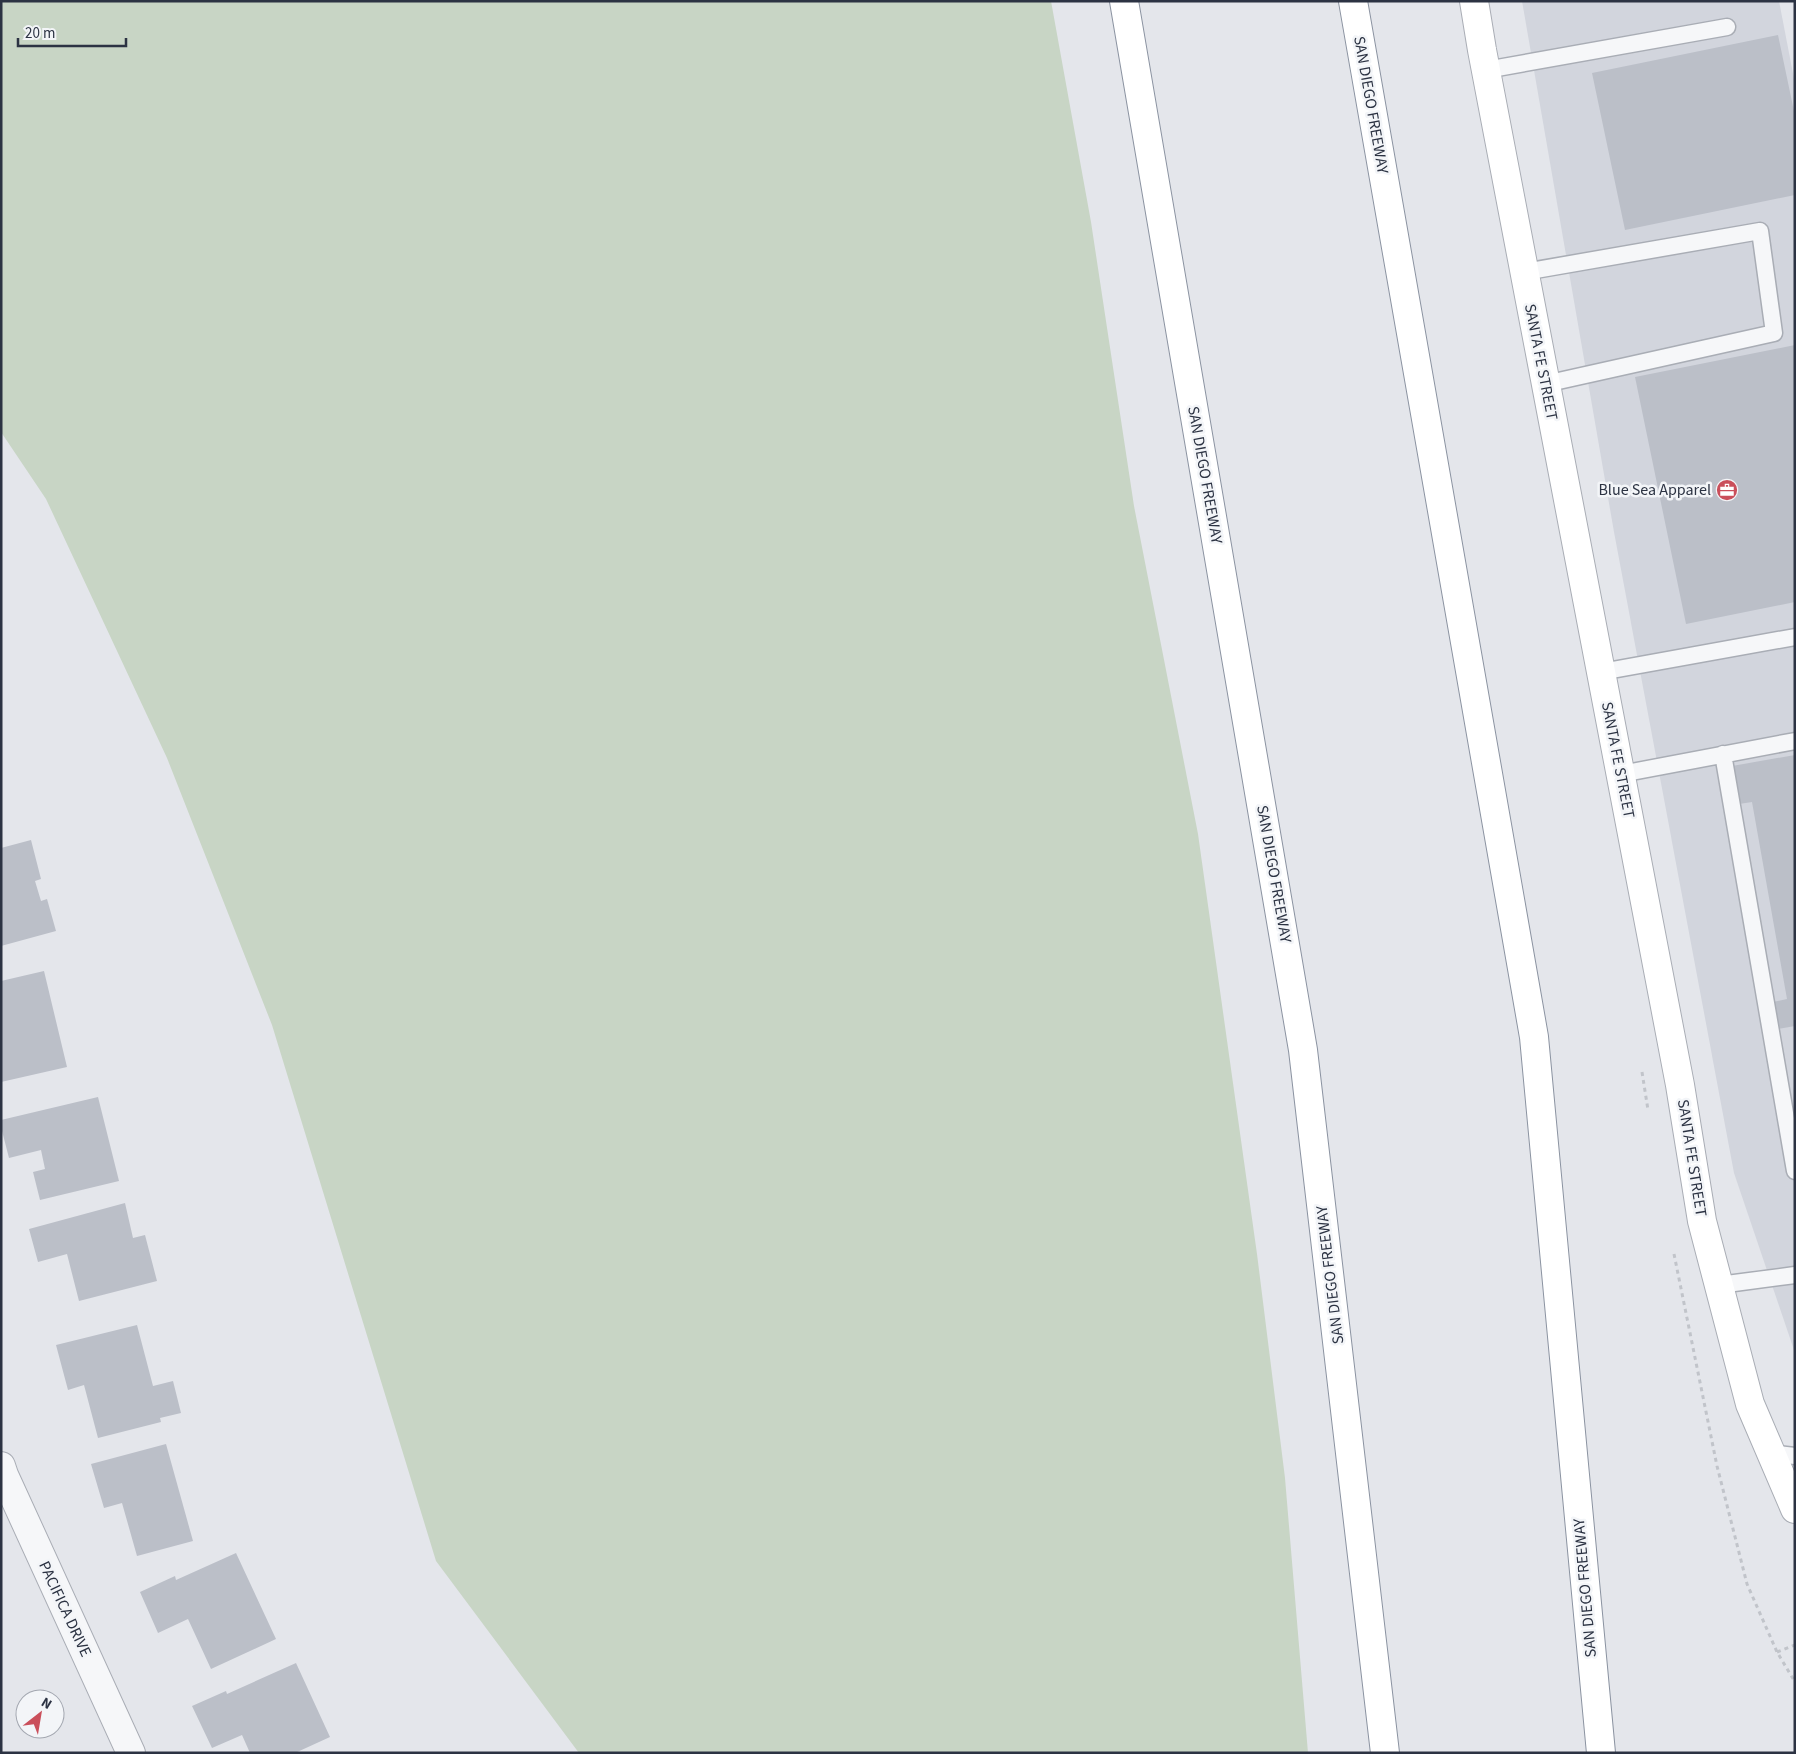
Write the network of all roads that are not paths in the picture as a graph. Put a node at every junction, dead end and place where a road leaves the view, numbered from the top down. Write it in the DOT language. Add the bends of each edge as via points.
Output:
graph roads {
  1 [pos="1124,1"];
  2 [pos="1352,1"];
  3 [pos="1474,1"];
  4 [pos="1727,27"];
  5 [pos="1486,70"];
  6 [pos="1524,272"];
  7 [pos="1545,384"];
  8 [pos="1795,637"];
  9 [pos="1601,672"];
  10 [pos="1795,741"];
  11 [pos="1723,754"];
  12 [pos="1620,774"];
  13 [pos="1795,1171"];
  14 [pos="1795,1274"];
  15 [pos="1719,1285"];
  16 [pos="1783,1454"];
  17 [pos="1,1466"];
  18 [pos="1795,1509"];
  19 [pos="131,1753"];
  20 [pos="1385,1753"];
  21 [pos="1601,1753"];
  1 -- 20 [label="main road, SAN DIEGO FREEWAY" via="1304,1050"];
  2 -- 21 [label="main road, SAN DIEGO FREEWAY" via="1534,1037"];
  3 -- 5 [label="main road, SANTA FE STREET"];
  4 -- 5 [label="lane"];
  5 -- 6 [label="main road, SANTA FE STREET"];
  6 -- 7 [label="main road, SANTA FE STREET"];
  6 -- 7 [label="lane" via="1760,232 1774,333"];
  7 -- 9 [label="main road, SANTA FE STREET"];
  8 -- 9 [label="lane"];
  9 -- 12 [label="main road, SANTA FE STREET"];
  10 -- 11 [label="lane"];
  11 -- 12 [label="lane"];
  11 -- 13 [label="lane"];
  12 -- 15 [label="main road, SANTA FE STREET" via="1680,1085 1702,1220"];
  14 -- 15 [label="lane"];
  15 -- 16 [label="main road, SANTA FE STREET" via="1750,1404"];
  16 -- 18 [label="main road, SANTA FE STREET"];
  17 -- 19 [label="street, PACIFICA DRIVE"];
}
